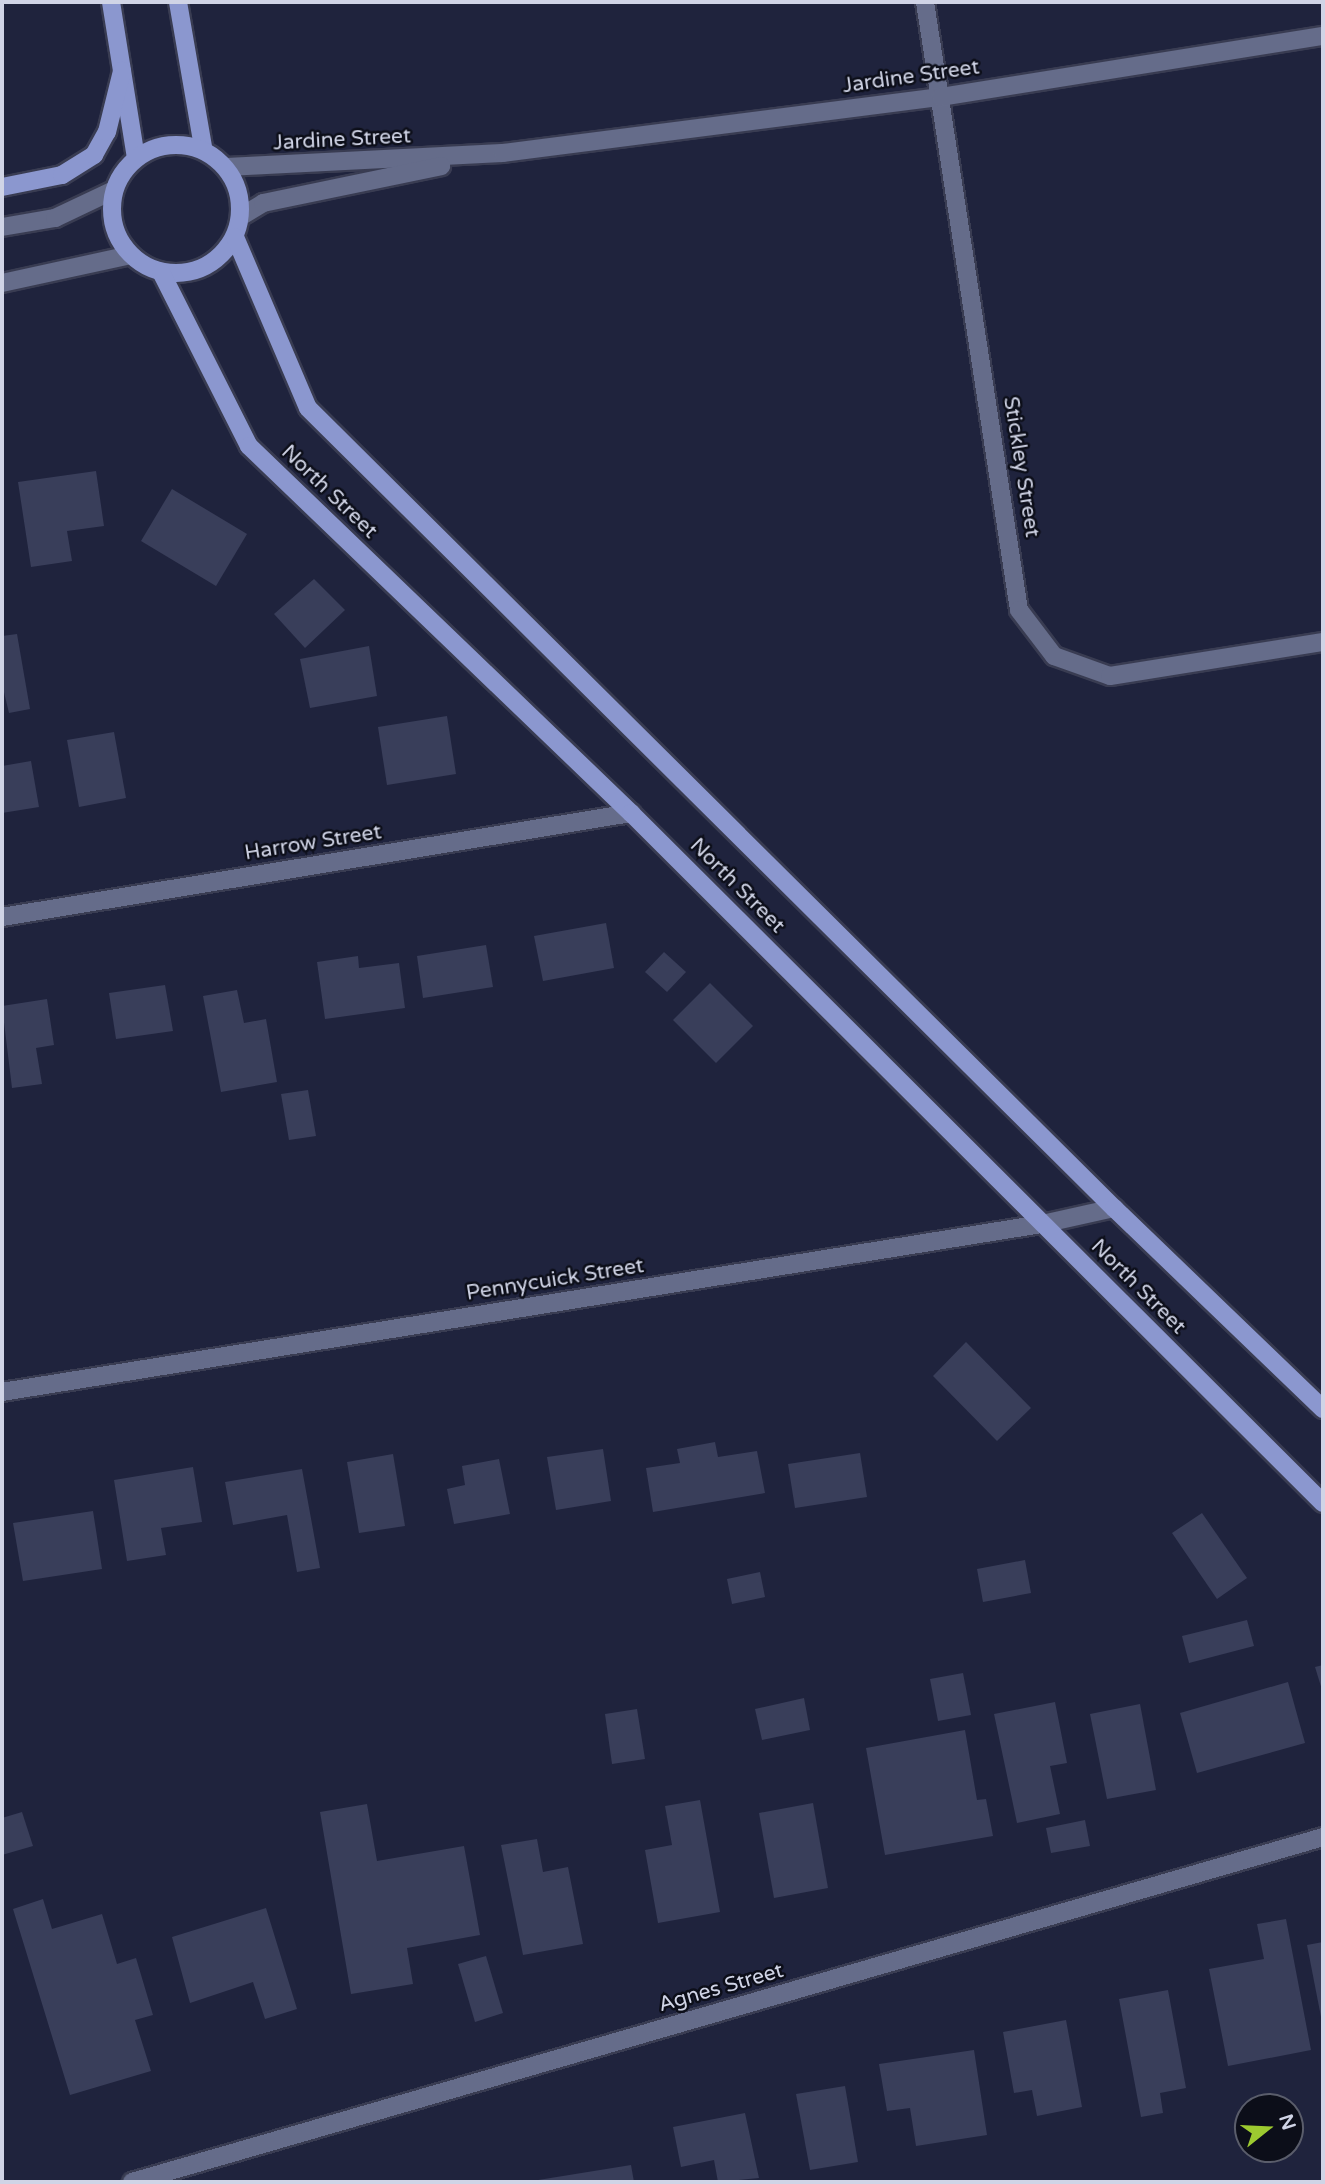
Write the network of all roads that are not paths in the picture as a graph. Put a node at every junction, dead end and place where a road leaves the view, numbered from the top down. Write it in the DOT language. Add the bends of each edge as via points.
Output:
graph roads {
  1 [pos="111,2"];
  2 [pos="178,2"];
  3 [pos="925,2"];
  4 [pos="1323,36"];
  5 [pos="122,71"];
  6 [pos="941,97"];
  7 [pos="203,147"];
  8 [pos="503,153"];
  9 [pos="136,158"];
  10 [pos="226,167"];
  11 [pos="2,187"];
  12 [pos="114,190"];
  13 [pos="240,217"];
  14 [pos="2,227"];
  15 [pos="234,237"];
  16 [pos="130,255"];
  17 [pos="161,272"];
  18 [pos="2,283"];
  19 [pos="1323,642"];
  20 [pos="631,813"];
  21 [pos="2,917"];
  22 [pos="1114,1208"];
  23 [pos="1042,1224"];
  24 [pos="2,1392"];
  25 [pos="1323,1409"];
  26 [pos="1323,1503"];
  27 [pos="1323,1837"];
  28 [pos="132,2182"];
  1 -- 5 [label="main road"];
  2 -- 7 [label="main road"];
  3 -- 6 [label="street, Stickley Street"];
  4 -- 6 [label="street, Jardine Street"];
  5 -- 9 [label="main road"];
  5 -- 11 [label="main road" via="107,132 94,155 62,175"];
  6 -- 8 [label="street, Jardine Street"];
  6 -- 19 [label="street, Stickley Street" via="1019,610 1054,656 1110,676"];
  7 -- 9 [label="main road" via="171,144"];
  7 -- 10 [label="main road"];
  8 -- 10 [label="street, Jardine Street"];
  8 -- 13 [label="street, Jardine Street" via="263,203"];
  9 -- 12 [label="main road"];
  10 -- 13 [label="main road" via="235,183"];
  12 -- 14 [label="street" via="55,218"];
  12 -- 16 [label="main road" via="113,225"];
  13 -- 15 [label="main road"];
  15 -- 17 [label="main road" via="204,268 182,274"];
  15 -- 22 [label="main road, North Street" via="308,408"];
  16 -- 17 [label="main road"];
  16 -- 18 [label="street"];
  17 -- 20 [label="main road, North Street" via="248,446"];
  20 -- 21 [label="street, Harrow Street"];
  20 -- 23 [label="main road, North Street"];
  22 -- 23 [label="street, Pennycuick Street"];
  22 -- 25 [label="main road, North Street"];
  23 -- 24 [label="street, Pennycuick Street"];
  23 -- 26 [label="main road, North Street"];
  27 -- 28 [label="street, Agnes Street"];
}
